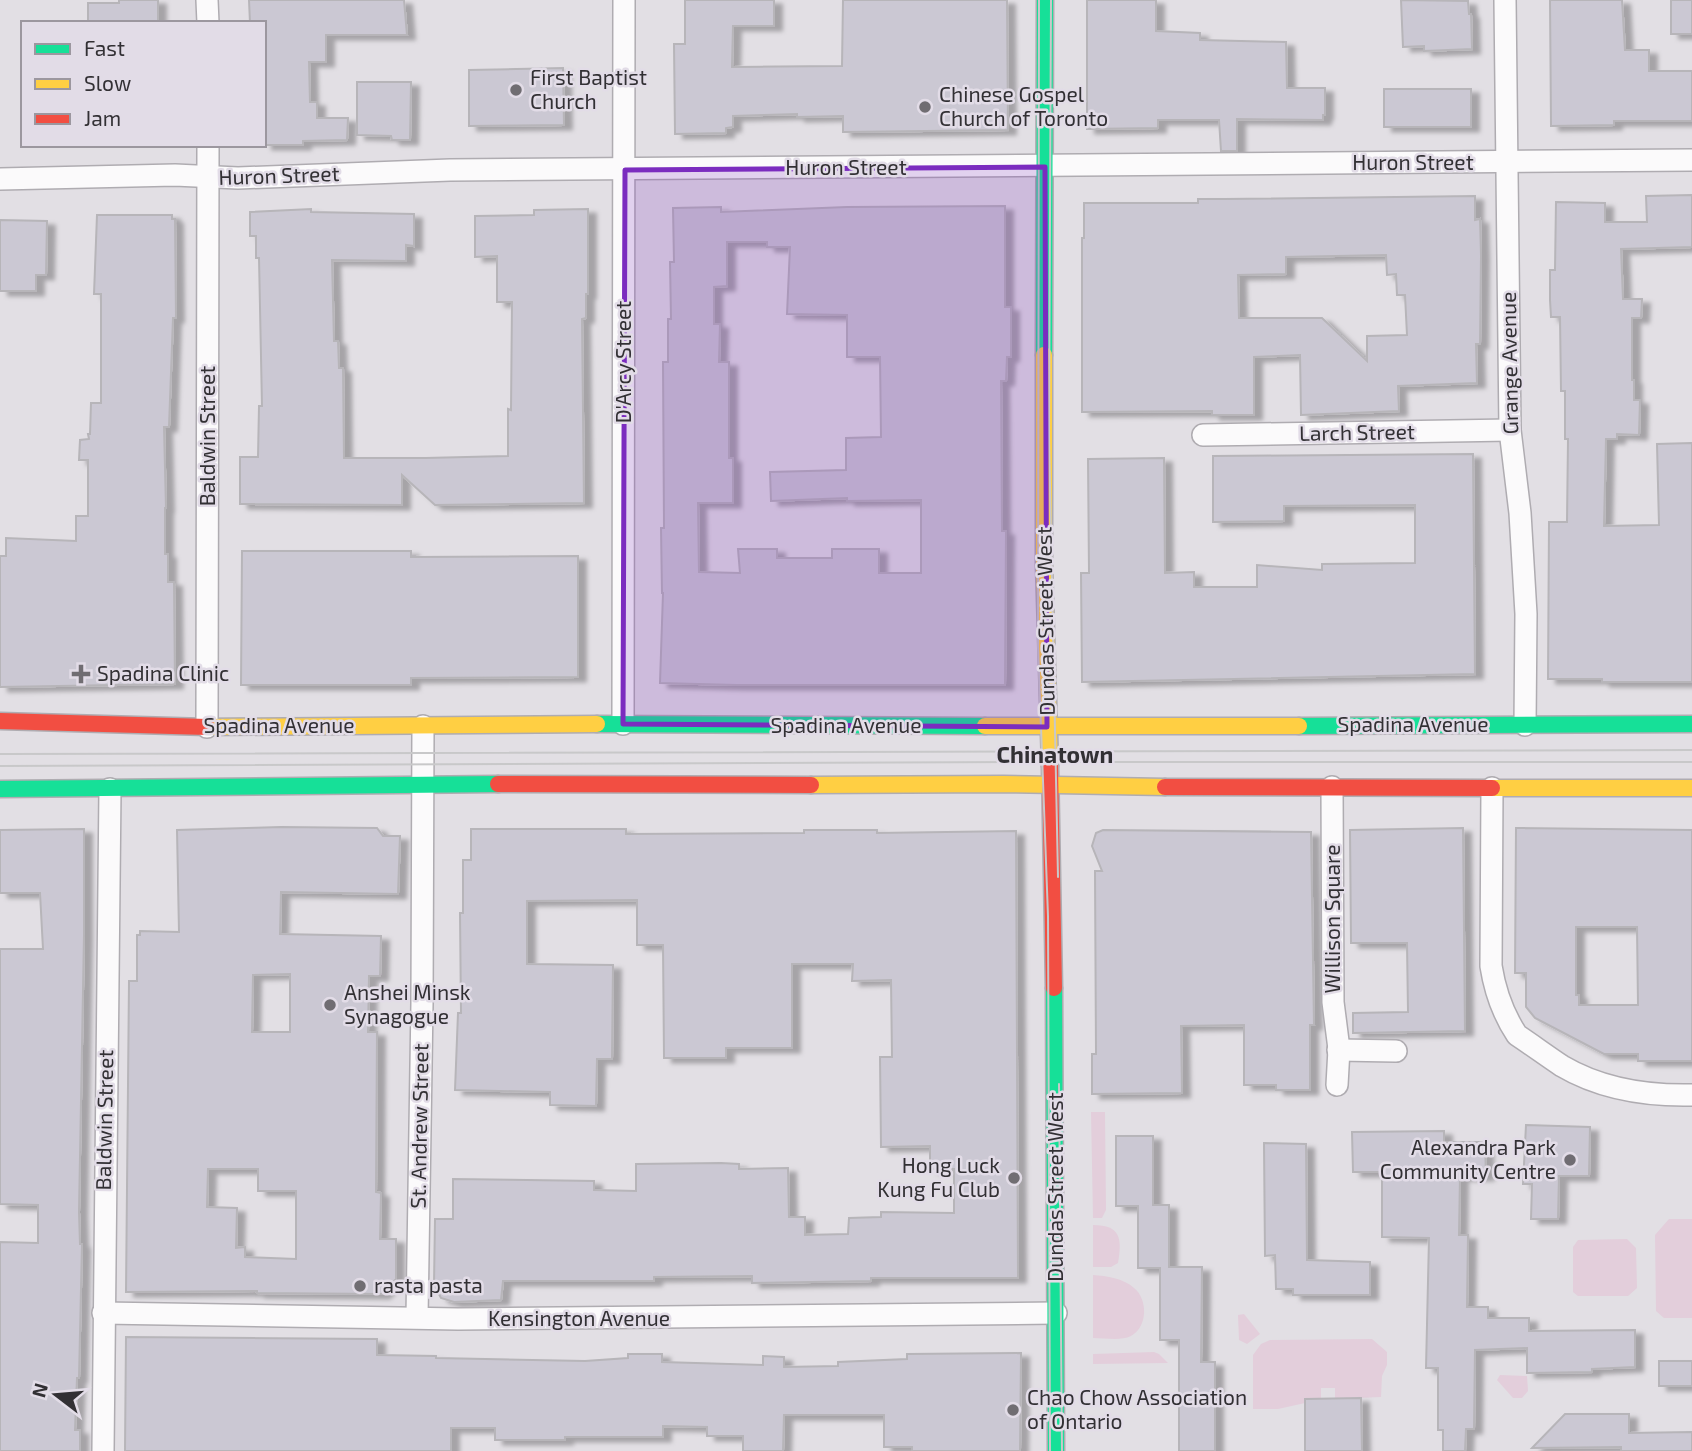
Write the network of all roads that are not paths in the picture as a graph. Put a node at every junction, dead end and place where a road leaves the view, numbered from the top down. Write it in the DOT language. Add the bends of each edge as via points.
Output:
graph roads {
  1 [pos="208,0"];
  2 [pos="624,0"];
  3 [pos="1045,0"];
  4 [pos="1505,0"];
  5 [pos="208,21"];
  6 [pos="208,147"];
  7 [pos="1692,160"];
  8 [pos="1507,163"];
  9 [pos="1045,167"];
  10 [pos="625,170"];
  11 [pos="208,177"];
  12 [pos="0,179"];
  13 [pos="1510,430"];
  14 [pos="1203,435"];
  15 [pos="0,721"];
  16 [pos="623,724"];
  17 [pos="1692,724"];
  18 [pos="1525,725"];
  19 [pos="423,726"];
  20 [pos="207,727"];
  21 [pos="1048,727"];
  22 [pos="423,786"];
  23 [pos="1051,786"];
  24 [pos="1332,788"];
  25 [pos="1492,788"];
  26 [pos="1692,788"];
  27 [pos="0,789"];
  28 [pos="110,789"];
  29 [pos="1339,1050"];
  30 [pos="1396,1051"];
  31 [pos="1336,1086"];
  32 [pos="1692,1095"];
  33 [pos="103,1313"];
  34 [pos="1056,1313"];
  35 [pos="416,1317"];
  36 [pos="103,1451"];
  37 [pos="1056,1451"];
  1 -- 5 [label="street"];
  2 -- 10 [label="street, D'Arcy Street"];
  3 -- 9 [label="main road, Dundas Street West"];
  4 -- 8 [label="street, Grange Avenue"];
  6 -- 11 [label="street, Baldwin Street"];
  7 -- 8 [label="street, Huron Street"];
  8 -- 9 [label="street, Huron Street"];
  8 -- 13 [label="street, Grange Avenue"];
  9 -- 10 [label="street, Huron Street"];
  9 -- 21 [label="main road, Dundas Street West"];
  10 -- 11 [label="street, Huron Street"];
  10 -- 16 [label="street, D'Arcy Street"];
  11 -- 12 [label="street, Huron Street"];
  11 -- 20 [label="street, Baldwin Street"];
  13 -- 14 [label="street, Larch Street"];
  13 -- 18 [label="street, Grange Avenue" via="1526,614"];
  15 -- 20 [label="main road, Spadina Avenue"];
  16 -- 19 [label="main road, Spadina Avenue"];
  16 -- 21 [label="main road, Spadina Avenue"];
  17 -- 18 [label="main road, Spadina Avenue"];
  18 -- 21 [label="main road, Spadina Avenue"];
  19 -- 20 [label="main road, Spadina Avenue"];
  19 -- 22 [label="street, St. Andrew Street"];
  21 -- 23 [label="main road, Dundas Street West"];
  22 -- 23 [label="main road"];
  22 -- 28 [label="main road"];
  22 -- 35 [label="street, St. Andrew Street"];
  23 -- 24 [label="main road"];
  23 -- 34 [label="main road, Dundas Street West"];
  24 -- 25 [label="main road"];
  24 -- 29 [label="street, Willison Square" via="1333,1002"];
  25 -- 26 [label="main road"];
  25 -- 32 [label="street" via="1491,966 1505,1015 1517,1035 1589,1079 1619,1089"];
  27 -- 28 [label="main road"];
  28 -- 33 [label="street, Baldwin Street"];
  29 -- 30 [label="street"];
  29 -- 31 [label="street, Willison Square"];
  33 -- 35 [label="street, Kensington Avenue"];
  33 -- 36 [label="street, Baldwin Street"];
  34 -- 35 [label="street, Kensington Avenue"];
  34 -- 37 [label="main road, Dundas Street West"];
}
